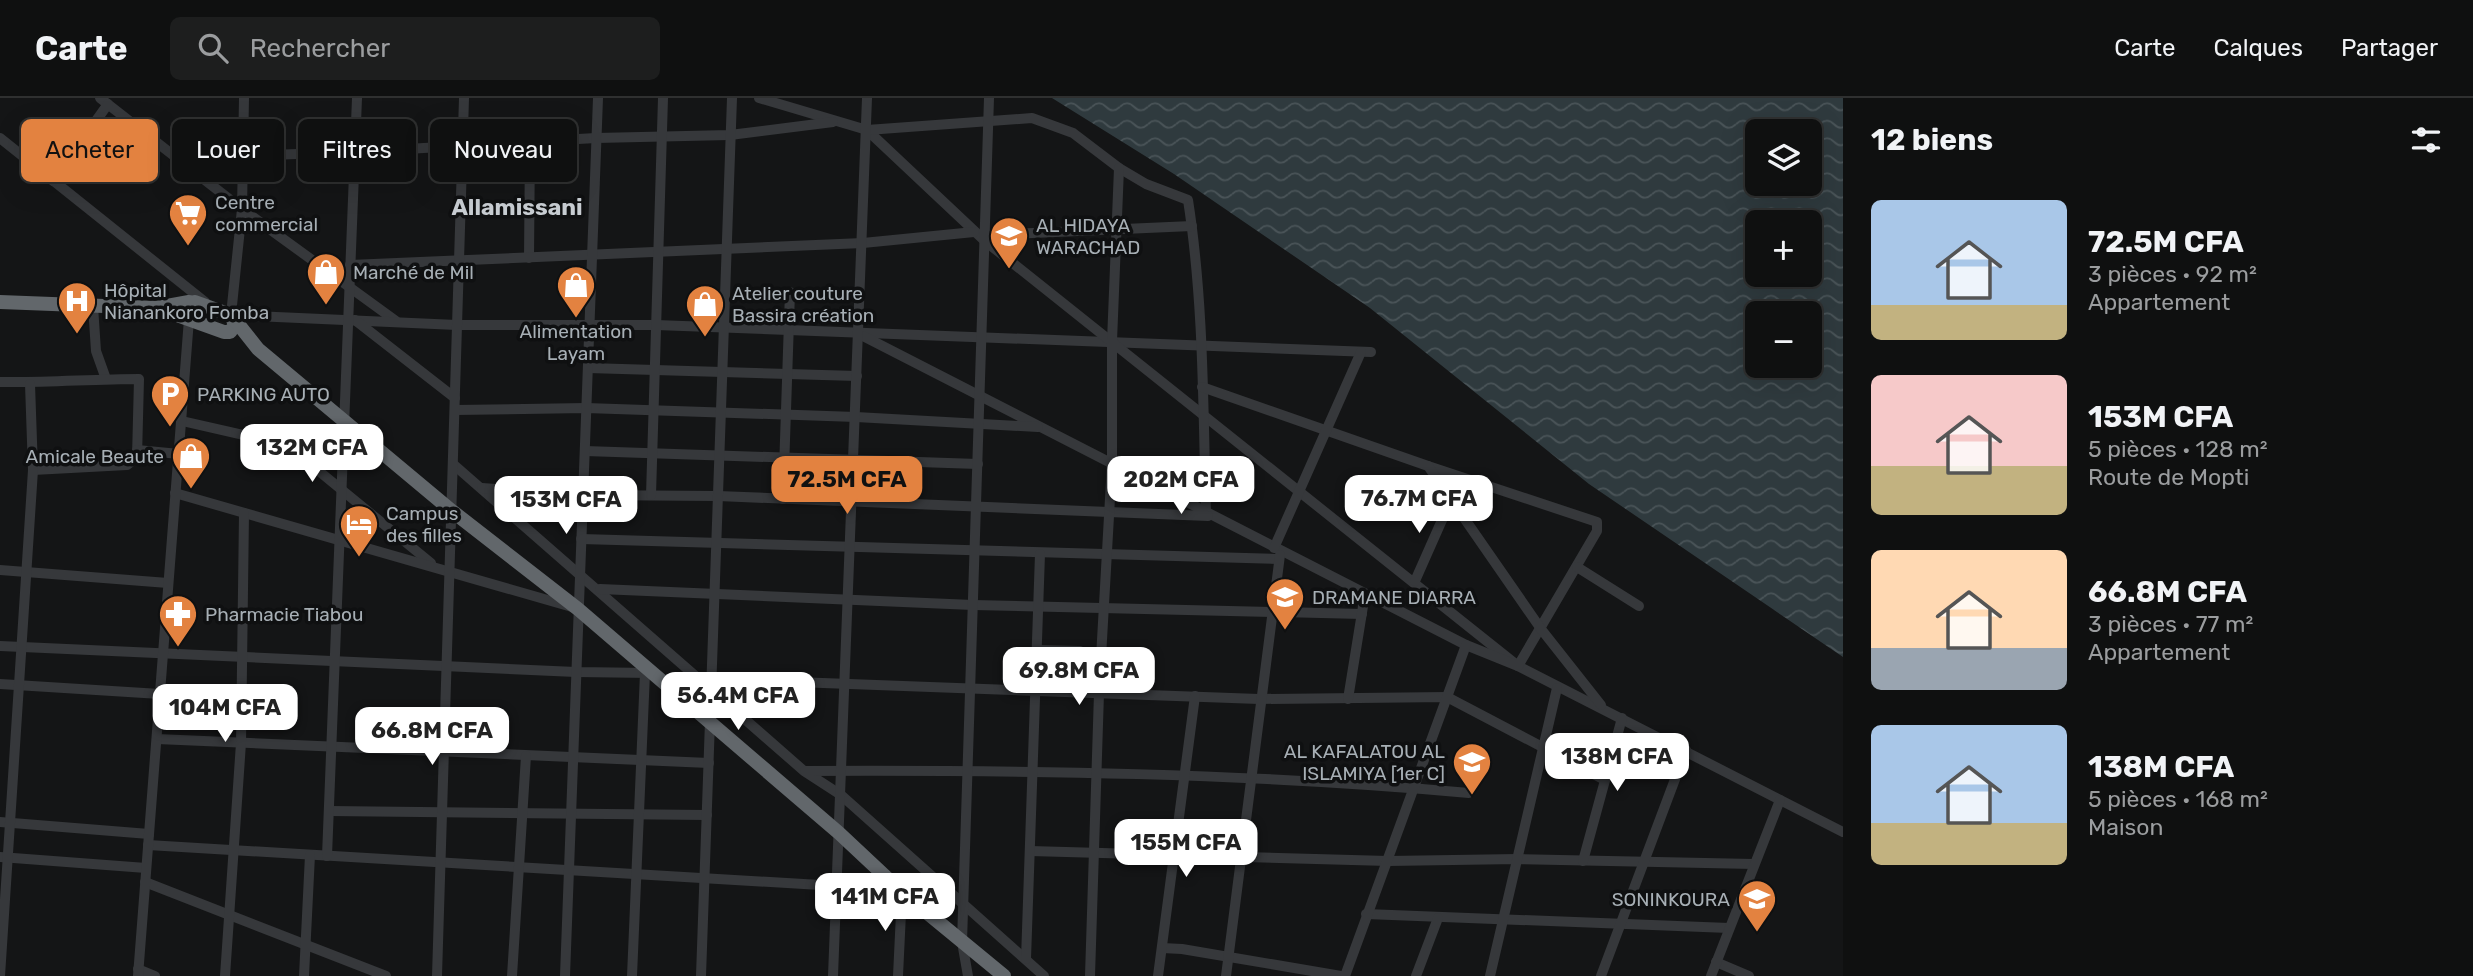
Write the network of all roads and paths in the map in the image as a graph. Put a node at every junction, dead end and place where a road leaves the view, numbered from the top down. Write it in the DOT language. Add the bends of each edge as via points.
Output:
graph roads {
  1 [pos="119,98"];
  2 [pos="244,98"];
  3 [pos="357,98"];
  4 [pos="464,98"];
  5 [pos="598,98"];
  6 [pos="663,98"];
  7 [pos="732,98"];
  8 [pos="759,98"];
  9 [pos="867,98"];
  10 [pos="989,98"];
  11 [pos="104,101"];
  12 [pos="120,113"];
  13 [pos="93,119"];
  14 [pos="244,119"];
  15 [pos="356,119"];
  16 [pos="464,119"];
  17 [pos="836,122"];
  18 [pos="988,123"];
  19 [pos="867,130"];
  20 [pos="730,135"];
  21 [pos="662,136"];
  22 [pos="0,138"];
  23 [pos="596,138"];
  24 [pos="577,139"];
  25 [pos="172,154"];
  26 [pos="21,155"];
  27 [pos="1119,168"];
  28 [pos="54,182"];
  29 [pos="208,182"];
  30 [pos="243,182"];
  31 [pos="354,182"];
  32 [pos="462,182"];
  33 [pos="529,182"];
  34 [pos="242,209"];
  35 [pos="1192,226"];
  36 [pos="1116,230"];
  37 [pos="974,232"];
  38 [pos="985,238"];
  39 [pos="863,243"];
  40 [pos="726,250"];
  41 [pos="658,252"];
  42 [pos="592,255"];
  43 [pos="528,258"];
  44 [pos="459,261"];
  45 [pos="350,265"];
  46 [pos="349,286"];
  47 [pos="789,292"];
  48 [pos="0,302"];
  49 [pos="189,302"];
  50 [pos="93,306"];
  51 [pos="156,308"];
  52 [pos="212,308"];
  53 [pos="187,318"];
  54 [pos="233,318"];
  55 [pos="352,320"];
  56 [pos="397,322"];
  57 [pos="589,324"];
  58 [pos="457,325"];
  59 [pos="656,325"];
  60 [pos="206,326"];
  61 [pos="724,328"];
  62 [pos="788,331"];
  63 [pos="224,332"];
  64 [pos="859,334"];
  65 [pos="982,339"];
  66 [pos="188,340"];
  67 [pos="1112,341"];
  68 [pos="1201,347"];
  69 [pos="258,349"];
  70 [pos="587,368"];
  71 [pos="655,369"];
  72 [pos="722,372"];
  73 [pos="787,374"];
  74 [pos="857,376"];
  75 [pos="106,379"];
  76 [pos="0,382"];
  77 [pos="30,384"];
  78 [pos="1202,387"];
  79 [pos="980,394"];
  80 [pos="455,398"];
  81 [pos="586,408"];
  82 [pos="455,410"];
  83 [pos="653,411"];
  84 [pos="1203,413"];
  85 [pos="721,414"];
  86 [pos="786,415"];
  87 [pos="856,417"];
  88 [pos="345,419"];
  89 [pos="182,421"];
  90 [pos="979,422"];
  91 [pos="1043,427"];
  92 [pos="1327,431"];
  93 [pos="136,450"];
  94 [pos="584,450"];
  95 [pos="652,452"];
  96 [pos="179,454"];
  97 [pos="719,454"];
  98 [pos="785,456"];
  99 [pos="854,458"];
  100 [pos="1112,463"];
  101 [pos="453,464"];
  102 [pos="978,464"];
  103 [pos="1428,466"];
  104 [pos="33,470"];
  105 [pos="341,487"];
  106 [pos="482,488"];
  107 [pos="1299,489"];
  108 [pos="175,493"];
  109 [pos="583,495"];
  110 [pos="651,495"];
  111 [pos="718,496"];
  112 [pos="783,499"];
  113 [pos="852,501"];
  114 [pos="1450,502"];
  115 [pos="976,508"];
  116 [pos="452,511"];
  117 [pos="1109,512"];
  118 [pos="244,513"];
  119 [pos="1210,515"];
  120 [pos="581,539"];
  121 [pos="340,541"];
  122 [pos="716,544"];
  123 [pos="850,548"];
  124 [pos="975,553"];
  125 [pos="1278,553"];
  126 [pos="1040,554"];
  127 [pos="1108,555"];
  128 [pos="433,565"];
  129 [pos="1577,567"];
  130 [pos="450,569"];
  131 [pos="0,570"];
  132 [pos="26,572"];
  133 [pos="580,573"];
  134 [pos="1415,581"];
  135 [pos="168,583"];
  136 [pos="599,589"];
  137 [pos="1365,594"];
  138 [pos="714,596"];
  139 [pos="848,599"];
  140 [pos="974,606"];
  141 [pos="1639,606"];
  142 [pos="1040,607"];
  143 [pos="1104,608"];
  144 [pos="579,609"];
  145 [pos="1362,614"];
  146 [pos="1271,615"];
  147 [pos="1541,629"];
  148 [pos="1466,645"];
  149 [pos="0,646"];
  150 [pos="22,647"];
  151 [pos="1038,650"];
  152 [pos="1080,651"];
  153 [pos="163,653"];
  154 [pos="243,657"];
  155 [pos="335,661"];
  156 [pos="447,666"];
  157 [pos="1518,666"];
  158 [pos="576,672"];
  159 [pos="648,673"];
  160 [pos="711,683"];
  161 [pos="845,683"];
  162 [pos="0,684"];
  163 [pos="19,685"];
  164 [pos="971,687"];
  165 [pos="1557,688"];
  166 [pos="1036,690"];
  167 [pos="1100,693"];
  168 [pos="160,694"];
  169 [pos="1195,696"];
  170 [pos="1447,697"];
  171 [pos="1259,699"];
  172 [pos="1348,699"];
  173 [pos="1603,708"];
  174 [pos="1622,718"];
  175 [pos="710,724"];
  176 [pos="157,739"];
  177 [pos="241,743"];
  178 [pos="332,747"];
  179 [pos="1545,748"];
  180 [pos="1686,750"];
  181 [pos="444,752"];
  182 [pos="526,756"];
  183 [pos="573,757"];
  184 [pos="641,760"];
  185 [pos="709,763"];
  186 [pos="968,770"];
  187 [pos="804,771"];
  188 [pos="841,771"];
  189 [pos="1033,773"];
  190 [pos="1097,774"];
  191 [pos="1183,778"];
  192 [pos="1249,780"];
  193 [pos="1605,780"];
  194 [pos="1415,788"];
  195 [pos="1469,793"];
  196 [pos="841,795"];
  197 [pos="1780,800"];
  198 [pos="329,811"];
  199 [pos="443,812"];
  200 [pos="523,813"];
  201 [pos="572,813"];
  202 [pos="640,814"];
  203 [pos="707,815"];
  204 [pos="5,823"];
  205 [pos="1843,832"];
  206 [pos="839,833"];
  207 [pos="149,834"];
  208 [pos="148,845"];
  209 [pos="234,850"];
  210 [pos="1030,850"];
  211 [pos="1095,851"];
  212 [pos="310,855"];
  213 [pos="1173,855"];
  214 [pos="327,856"];
  215 [pos="4,857"];
  216 [pos="1241,857"];
  217 [pos="1518,859"];
  218 [pos="1388,861"];
  219 [pos="1583,861"];
  220 [pos="1643,862"];
  221 [pos="440,863"];
  222 [pos="1754,864"];
  223 [pos="519,867"];
  224 [pos="146,868"];
  225 [pos="569,870"];
  226 [pos="636,874"];
  227 [pos="704,878"];
  228 [pos="145,882"];
  229 [pos="837,886"];
  230 [pos="902,892"];
  231 [pos="963,907"];
  232 [pos="1366,914"];
  233 [pos="229,915"];
  234 [pos="1438,918"];
  235 [pos="1504,919"];
  236 [pos="1621,925"];
  237 [pos="1729,928"];
  238 [pos="962,942"];
  239 [pos="305,944"];
  240 [pos="1162,948"];
  241 [pos="1228,957"];
  242 [pos="1026,959"];
  243 [pos="1716,962"];
  244 [pos="138,973"];
  245 [pos="0,976"];
  246 [pos="155,976"];
  247 [pos="225,976"];
  248 [pos="304,976"];
  249 [pos="386,976"];
  250 [pos="437,976"];
  251 [pos="512,976"];
  252 [pos="565,976"];
  253 [pos="632,976"];
  254 [pos="701,976"];
  255 [pos="833,976"];
  256 [pos="898,976"];
  257 [pos="968,976"];
  258 [pos="1004,976"];
  259 [pos="1044,976"];
  260 [pos="1090,976"];
  261 [pos="1158,976"];
  262 [pos="1226,976"];
  263 [pos="1343,976"];
  264 [pos="1416,976"];
  265 [pos="1490,976"];
  266 [pos="1601,976"];
  267 [pos="1711,976"];
  268 [pos="1749,976"];
  1 -- 12 [label="street"];
  2 -- 14 [label="street"];
  3 -- 15 [label="street"];
  4 -- 16 [label="street"];
  5 -- 23 [label="street"];
  6 -- 21 [label="street"];
  7 -- 20 [label="street"];
  8 -- 17 [label="street"];
  9 -- 19 [label="street"];
  10 -- 18 [label="street"];
  11 -- 12 [label="street"];
  11 -- 13 [label="street"];
  12 -- 25 [label="street"];
  17 -- 19 [label="street"];
  17 -- 20 [label="street"];
  18 -- 19 [label="street"];
  18 -- 27 [label="street" via="1032,118 1052,123 1073,132"];
  18 -- 38 [label="street"];
  19 -- 37 [label="street"];
  19 -- 39 [label="street"];
  20 -- 21 [label="street"];
  20 -- 40 [label="street"];
  21 -- 23 [label="street"];
  21 -- 41 [label="street"];
  22 -- 26 [label="street"];
  23 -- 24 [label="street"];
  23 -- 42 [label="street"];
  27 -- 35 [label="street" via="1188,200"];
  27 -- 36 [label="street"];
  28 -- 52 [label="street"];
  29 -- 34 [label="street"];
  30 -- 34 [label="street"];
  31 -- 45 [label="street"];
  32 -- 44 [label="street"];
  33 -- 43 [label="street"];
  34 -- 46 [label="street"];
  34 -- 54 [label="street"];
  35 -- 36 [label="street"];
  35 -- 68 [label="street"];
  36 -- 38 [label="street"];
  36 -- 67 [label="street"];
  37 -- 38 [label="street"];
  37 -- 39 [label="street"];
  38 -- 65 [label="street"];
  38 -- 67 [label="street"];
  39 -- 40 [label="street"];
  39 -- 64 [label="street"];
  40 -- 41 [label="street"];
  40 -- 61 [label="street"];
  41 -- 42 [label="street"];
  41 -- 59 [label="street"];
  42 -- 43 [label="street"];
  42 -- 57 [label="street"];
  43 -- 44 [label="street"];
  44 -- 45 [label="street"];
  44 -- 58 [label="street"];
  45 -- 46 [label="street"];
  46 -- 55 [label="street"];
  46 -- 56 [label="street"];
  47 -- 62 [label="street"];
  48 -- 50 [label="highway"];
  49 -- 51 [label="highway"];
  49 -- 52 [label="highway"];
  49 -- 53 [label="highway" via="183,310"];
  50 -- 51 [label="highway"];
  50 -- 75 [label="street" via="96,351"];
  51 -- 53 [label="highway"];
  52 -- 54 [label="highway"];
  53 -- 60 [label="highway"];
  53 -- 66 [label="street"];
  54 -- 55 [label="street"];
  54 -- 63 [label="highway" via="234,329"];
  54 -- 69 [label="highway"];
  55 -- 56 [label="street"];
  55 -- 80 [label="street"];
  55 -- 88 [label="street"];
  56 -- 58 [label="street"];
  57 -- 58 [label="street"];
  57 -- 59 [label="street"];
  57 -- 70 [label="street"];
  58 -- 80 [label="street"];
  59 -- 61 [label="street"];
  59 -- 71 [label="street"];
  60 -- 63 [label="highway"];
  60 -- 66 [label="street"];
  61 -- 62 [label="street"];
  61 -- 72 [label="street"];
  62 -- 64 [label="street"];
  62 -- 73 [label="street"];
  63 -- 69 [label="highway"];
  64 -- 65 [label="street"];
  64 -- 74 [label="street"];
  64 -- 79 [label="street"];
  65 -- 67 [label="street"];
  65 -- 79 [label="street"];
  66 -- 89 [label="street"];
  67 -- 68 [label="street"];
  67 -- 84 [label="street"];
  67 -- 100 [label="street"];
  68 -- 78 [label="street"];
  68 -- 92 [label="street" via="1366,352"];
  69 -- 88 [label="highway"];
  70 -- 71 [label="street"];
  70 -- 81 [label="street"];
  71 -- 72 [label="street"];
  71 -- 83 [label="street"];
  72 -- 73 [label="street"];
  72 -- 85 [label="street"];
  73 -- 74 [label="street"];
  73 -- 86 [label="street"];
  74 -- 87 [label="street"];
  75 -- 77 [label="street"];
  75 -- 93 [label="street" via="139,379"];
  76 -- 77 [label="street"];
  77 -- 104 [label="street"];
  78 -- 84 [label="street"];
  78 -- 92 [label="street"];
  79 -- 90 [label="street"];
  79 -- 91 [label="street"];
  80 -- 82 [label="street"];
  81 -- 82 [label="street"];
  81 -- 83 [label="street"];
  81 -- 94 [label="street"];
  82 -- 101 [label="street"];
  83 -- 85 [label="street"];
  83 -- 95 [label="street"];
  84 -- 107 [label="street"];
  84 -- 119 [label="street"];
  85 -- 86 [label="street"];
  85 -- 97 [label="street"];
  86 -- 87 [label="street"];
  86 -- 98 [label="street"];
  87 -- 90 [label="street"];
  87 -- 99 [label="street"];
  88 -- 105 [label="street"];
  88 -- 116 [label="highway"];
  89 -- 96 [label="street"];
  89 -- 105 [label="street" via="287,445"];
  90 -- 91 [label="street"];
  90 -- 102 [label="street"];
  91 -- 100 [label="street"];
  92 -- 103 [label="street"];
  92 -- 107 [label="street"];
  93 -- 96 [label="street"];
  93 -- 104 [label="street" via="137,457 127,465"];
  94 -- 95 [label="street"];
  94 -- 109 [label="street"];
  95 -- 97 [label="street"];
  95 -- 110 [label="street"];
  96 -- 108 [label="street"];
  97 -- 98 [label="street"];
  97 -- 111 [label="street"];
  98 -- 99 [label="street"];
  98 -- 112 [label="street"];
  99 -- 102 [label="street"];
  99 -- 113 [label="street"];
  100 -- 117 [label="street"];
  100 -- 119 [label="street"];
  101 -- 106 [label="street"];
  101 -- 116 [label="street"];
  102 -- 115 [label="street"];
  103 -- 114 [label="street"];
  103 -- 129 [label="street" via="1597,522 1597,531"];
  104 -- 132 [label="street"];
  105 -- 121 [label="street"];
  105 -- 128 [label="street"];
  106 -- 109 [label="street"];
  106 -- 133 [label="street"];
  107 -- 125 [label="street"];
  107 -- 134 [label="street"];
  108 -- 118 [label="street"];
  108 -- 135 [label="street"];
  109 -- 110 [label="street"];
  109 -- 120 [label="street"];
  110 -- 111 [label="street"];
  111 -- 112 [label="street"];
  111 -- 122 [label="street"];
  112 -- 113 [label="street"];
  113 -- 115 [label="street"];
  113 -- 123 [label="street"];
  114 -- 134 [label="street"];
  114 -- 147 [label="street"];
  115 -- 117 [label="street"];
  115 -- 124 [label="street"];
  116 -- 130 [label="street"];
  116 -- 144 [label="highway"];
  117 -- 119 [label="street"];
  117 -- 127 [label="street"];
  118 -- 121 [label="street"];
  118 -- 154 [label="street"];
  119 -- 125 [label="street"];
  120 -- 122 [label="street"];
  120 -- 133 [label="street"];
  121 -- 128 [label="street"];
  121 -- 155 [label="street"];
  122 -- 123 [label="street"];
  122 -- 138 [label="street"];
  123 -- 124 [label="street"];
  123 -- 139 [label="street"];
  124 -- 126 [label="street"];
  124 -- 140 [label="street"];
  125 -- 127 [label="street"];
  125 -- 137 [label="street"];
  125 -- 146 [label="street"];
  126 -- 127 [label="street"];
  126 -- 142 [label="street"];
  127 -- 143 [label="street"];
  128 -- 130 [label="street"];
  129 -- 141 [label="street"];
  129 -- 147 [label="street"];
  130 -- 144 [label="street"];
  130 -- 156 [label="street"];
  131 -- 132 [label="street"];
  132 -- 135 [label="street"];
  132 -- 150 [label="street"];
  133 -- 136 [label="street"];
  133 -- 144 [label="street"];
  134 -- 157 [label="street"];
  135 -- 153 [label="street"];
  136 -- 138 [label="street"];
  136 -- 160 [label="street"];
  137 -- 145 [label="street"];
  137 -- 148 [label="street"];
  138 -- 139 [label="street"];
  138 -- 160 [label="street"];
  139 -- 140 [label="street"];
  139 -- 161 [label="street"];
  140 -- 142 [label="street"];
  140 -- 164 [label="street"];
  142 -- 143 [label="street"];
  142 -- 151 [label="street"];
  143 -- 146 [label="street"];
  143 -- 167 [label="street"];
  144 -- 158 [label="street"];
  144 -- 159 [label="highway"];
  145 -- 146 [label="street"];
  145 -- 172 [label="street"];
  146 -- 171 [label="street"];
  147 -- 157 [label="street"];
  147 -- 173 [label="street"];
  148 -- 157 [label="street"];
  148 -- 170 [label="street"];
  149 -- 150 [label="street"];
  150 -- 153 [label="street"];
  150 -- 163 [label="street"];
  151 -- 152 [label="street"];
  151 -- 166 [label="street"];
  153 -- 154 [label="street"];
  153 -- 168 [label="street"];
  154 -- 155 [label="street"];
  154 -- 177 [label="street"];
  155 -- 156 [label="street"];
  155 -- 178 [label="street"];
  156 -- 158 [label="street"];
  156 -- 181 [label="street"];
  157 -- 165 [label="street"];
  158 -- 159 [label="street"];
  158 -- 183 [label="street"];
  159 -- 175 [label="highway"];
  159 -- 184 [label="street"];
  160 -- 161 [label="street"];
  160 -- 175 [label="street"];
  160 -- 187 [label="street"];
  161 -- 164 [label="street"];
  161 -- 188 [label="street"];
  162 -- 163 [label="street"];
  163 -- 168 [label="street"];
  163 -- 204 [label="street"];
  164 -- 166 [label="street"];
  164 -- 186 [label="street"];
  165 -- 173 [label="street"];
  165 -- 179 [label="street"];
  166 -- 167 [label="street"];
  166 -- 189 [label="street"];
  167 -- 169 [label="street"];
  167 -- 190 [label="street"];
  168 -- 176 [label="street"];
  169 -- 171 [label="street"];
  169 -- 191 [label="street"];
  170 -- 172 [label="street"];
  170 -- 179 [label="street"];
  170 -- 194 [label="street"];
  171 -- 172 [label="street"];
  171 -- 192 [label="street"];
  173 -- 174 [label="street"];
  174 -- 180 [label="street"];
  174 -- 193 [label="street"];
  175 -- 185 [label="street"];
  175 -- 206 [label="highway"];
  176 -- 177 [label="street"];
  176 -- 207 [label="street"];
  177 -- 178 [label="street"];
  177 -- 209 [label="street"];
  178 -- 181 [label="street"];
  178 -- 198 [label="street"];
  179 -- 193 [label="street"];
  179 -- 217 [label="street"];
  180 -- 197 [label="street"];
  180 -- 220 [label="street"];
  181 -- 182 [label="street"];
  181 -- 199 [label="street"];
  182 -- 183 [label="street"];
  182 -- 200 [label="street"];
  183 -- 184 [label="street"];
  183 -- 201 [label="street"];
  184 -- 185 [label="street"];
  184 -- 202 [label="street"];
  185 -- 203 [label="street"];
  186 -- 188 [label="street"];
  186 -- 189 [label="street"];
  186 -- 231 [label="street"];
  187 -- 188 [label="street"];
  187 -- 196 [label="street"];
  188 -- 196 [label="street"];
  189 -- 190 [label="street"];
  189 -- 210 [label="street"];
  190 -- 191 [label="street"];
  190 -- 211 [label="street"];
  191 -- 192 [label="street"];
  191 -- 213 [label="street"];
  192 -- 194 [label="street"];
  192 -- 216 [label="street"];
  193 -- 219 [label="street"];
  194 -- 195 [label="street"];
  194 -- 218 [label="street"];
  196 -- 206 [label="street"];
  196 -- 231 [label="street"];
  197 -- 205 [label="street"];
  197 -- 222 [label="street"];
  198 -- 199 [label="street"];
  198 -- 214 [label="street"];
  199 -- 200 [label="street"];
  199 -- 221 [label="street"];
  200 -- 201 [label="street"];
  200 -- 223 [label="street"];
  201 -- 202 [label="street"];
  201 -- 225 [label="street"];
  202 -- 203 [label="street"];
  202 -- 226 [label="street"];
  203 -- 227 [label="street"];
  204 -- 207 [label="street"];
  204 -- 215 [label="street"];
  206 -- 229 [label="street"];
  206 -- 230 [label="highway"];
  207 -- 208 [label="street"];
  208 -- 209 [label="street"];
  208 -- 224 [label="street"];
  209 -- 212 [label="street"];
  209 -- 233 [label="street"];
  210 -- 211 [label="street"];
  210 -- 242 [label="street"];
  211 -- 213 [label="street"];
  211 -- 260 [label="street"];
  212 -- 214 [label="street"];
  212 -- 239 [label="street"];
  213 -- 216 [label="street"];
  213 -- 240 [label="street"];
  214 -- 221 [label="street"];
  215 -- 224 [label="street"];
  215 -- 245 [label="street"];
  216 -- 218 [label="street"];
  216 -- 241 [label="street"];
  217 -- 218 [label="street"];
  217 -- 219 [label="street"];
  217 -- 235 [label="street"];
  218 -- 232 [label="street"];
  219 -- 220 [label="street"];
  220 -- 222 [label="street"];
  220 -- 236 [label="street"];
  221 -- 223 [label="street"];
  221 -- 250 [label="street"];
  222 -- 237 [label="street"];
  223 -- 225 [label="street"];
  223 -- 251 [label="street"];
  224 -- 228 [label="street"];
  225 -- 226 [label="street"];
  225 -- 252 [label="street"];
  226 -- 227 [label="street"];
  226 -- 253 [label="street"];
  227 -- 229 [label="street"];
  227 -- 254 [label="street"];
  228 -- 233 [label="street"];
  228 -- 244 [label="street"];
  229 -- 255 [label="street"];
  230 -- 238 [label="highway"];
  230 -- 256 [label="street"];
  231 -- 238 [label="street"];
  231 -- 242 [label="street"];
  232 -- 234 [label="street"];
  232 -- 263 [label="street"];
  233 -- 239 [label="street"];
  233 -- 247 [label="street"];
  234 -- 235 [label="street"];
  234 -- 264 [label="street"];
  235 -- 236 [label="street"];
  235 -- 265 [label="street"];
  236 -- 237 [label="street"];
  236 -- 266 [label="street"];
  237 -- 243 [label="street"];
  238 -- 257 [label="street"];
  238 -- 258 [label="highway"];
  239 -- 248 [label="street"];
  239 -- 249 [label="street"];
  240 -- 241 [label="street"];
  240 -- 261 [label="street"];
  241 -- 262 [label="street"];
  241 -- 263 [label="street"];
  242 -- 259 [label="street"];
  243 -- 267 [label="street"];
  243 -- 268 [label="street"];
  244 -- 246 [label="street"];
}
